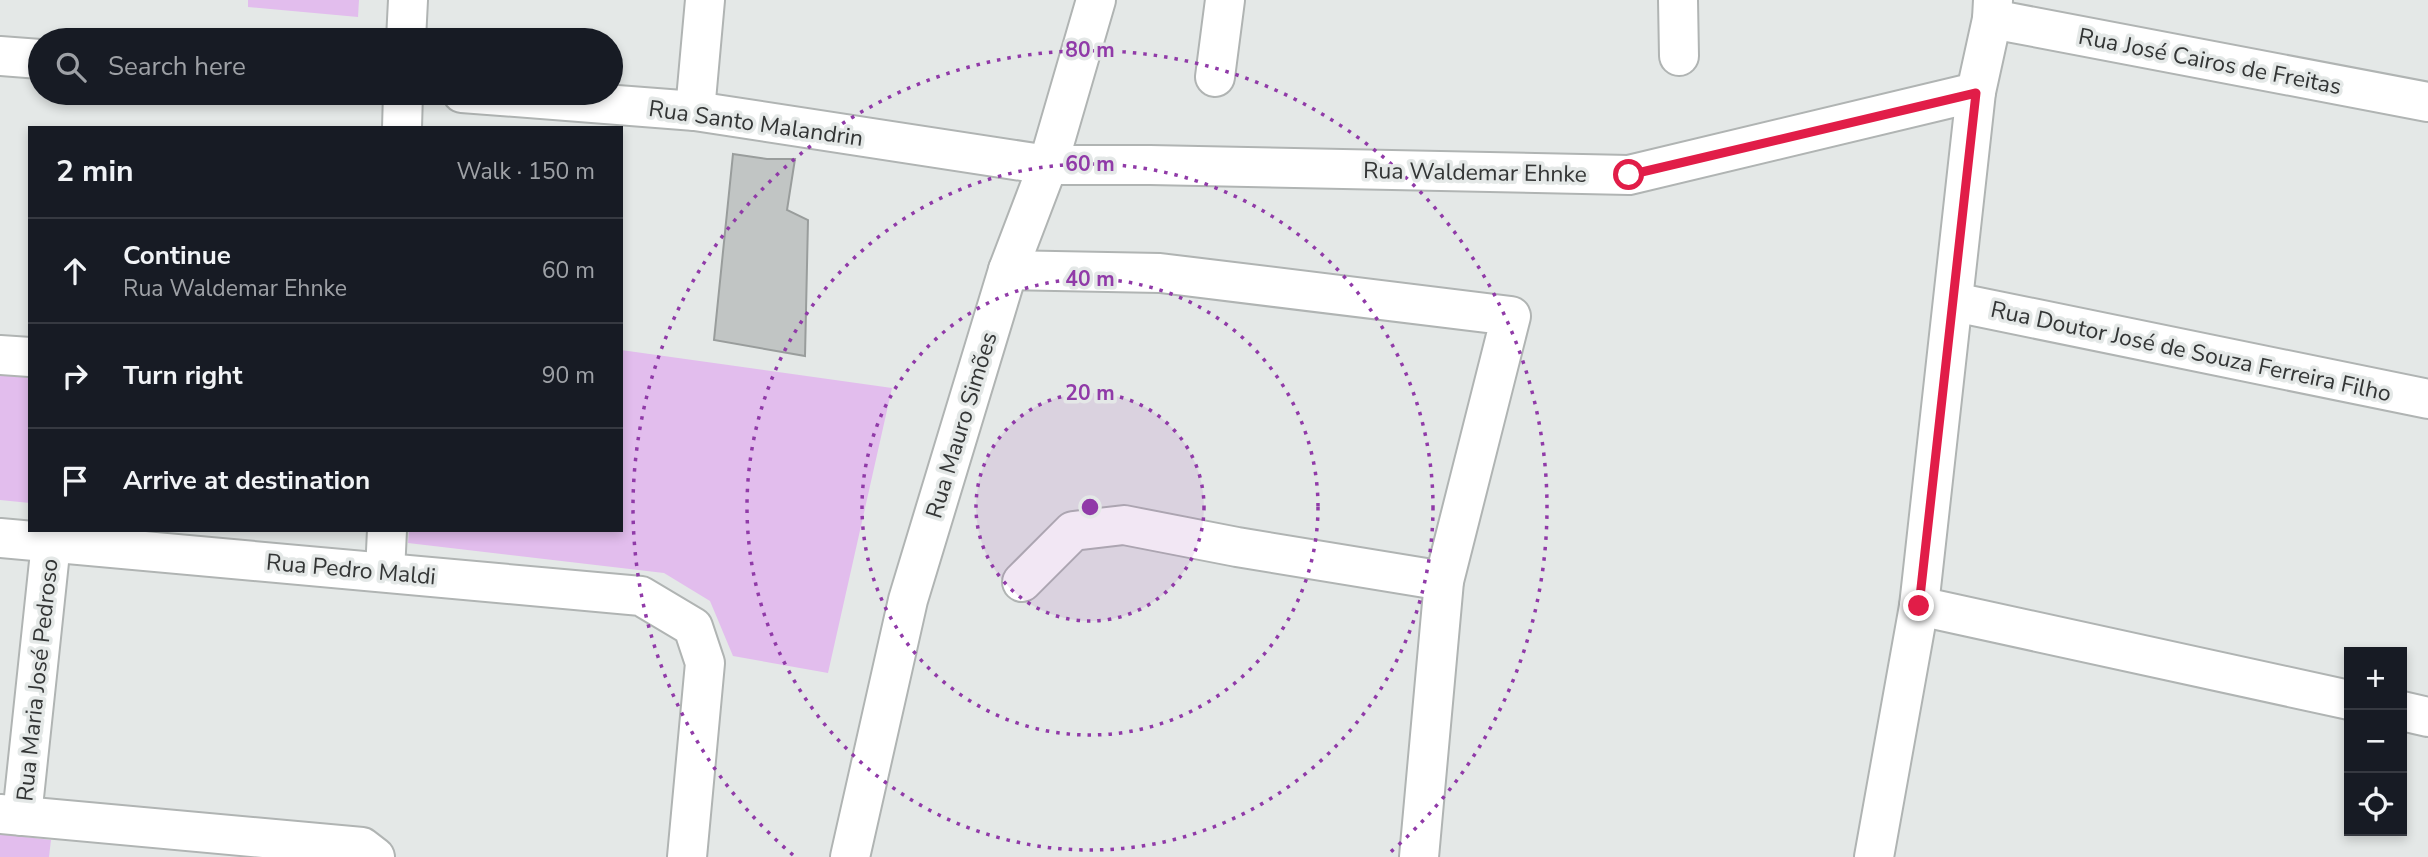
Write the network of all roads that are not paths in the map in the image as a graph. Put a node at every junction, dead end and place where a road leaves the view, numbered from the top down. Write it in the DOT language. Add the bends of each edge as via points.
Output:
graph roads {
  1 [pos="408,0"];
  2 [pos="705,0"];
  3 [pos="1096,0"];
  4 [pos="1225,0"];
  5 [pos="1678,0"];
  6 [pos="1992,10"];
  7 [pos="407,28"];
  8 [pos="0,56"];
  9 [pos="1679,57"];
  10 [pos="28,58"];
  11 [pos="1215,77"];
  12 [pos="1976,93"];
  13 [pos="2428,102"];
  14 [pos="403,105"];
  15 [pos="617,105"];
  16 [pos="695,111"];
  17 [pos="402,126"];
  18 [pos="1048,165"];
  19 [pos="1008,270"];
  20 [pos="1954,302"];
  21 [pos="0,355"];
  22 [pos="28,358"];
  23 [pos="2428,400"];
  24 [pos="387,532"];
  25 [pos="0,538"];
  26 [pos="51,543"];
  27 [pos="385,572"];
  28 [pos="1444,581"];
  29 [pos="1022,582"];
  30 [pos="1919,606"];
  31 [pos="2344,699"];
  32 [pos="2407,712"];
  33 [pos="2428,717"];
  34 [pos="11,815"];
  35 [pos="368,852"];
  36 [pos="687,857"];
  37 [pos="850,857"];
  38 [pos="1419,857"];
  39 [pos="1874,857"];
  1 -- 7 [label="street"];
  2 -- 16 [label="street"];
  3 -- 18 [label="street, Rua Mauro Simões"];
  4 -- 11 [label="street"];
  5 -- 9 [label="street"];
  6 -- 12 [label="street"];
  6 -- 13 [label="street, Rua José Cairos de Freitas"];
  8 -- 10 [label="street"];
  12 -- 18 [label="street, Rua Waldemar Ehnke" via="1629,175"];
  12 -- 20 [label="street"];
  14 -- 17 [label="street"];
  15 -- 16 [label="street, Rua Santo Malandrin"];
  16 -- 18 [label="street, Rua Santo Malandrin"];
  18 -- 19 [label="street, Rua Mauro Simões"];
  19 -- 28 [label="street" via="1160,273 1511,316"];
  19 -- 37 [label="street, Rua Mauro Simões" via="908,600"];
  20 -- 23 [label="street, Rua Doutor José de Souza Ferreira Filho"];
  20 -- 30 [label="street"];
  21 -- 22 [label="street"];
  24 -- 27 [label="street"];
  25 -- 26 [label="street, Rua Pedro Maldi"];
  26 -- 27 [label="street, Rua Pedro Maldi"];
  26 -- 34 [label="street, Rua Maria José Pedroso"];
  27 -- 36 [label="street, Rua Pedro Maldi" via="641,596 693,627 705,663"];
  28 -- 29 [label="street" via="1124,525 1073,531"];
  28 -- 38 [label="street"];
  30 -- 31 [label="street"];
  30 -- 39 [label="street"];
  32 -- 33 [label="street"];
  34 -- 35 [label="street"];
}
